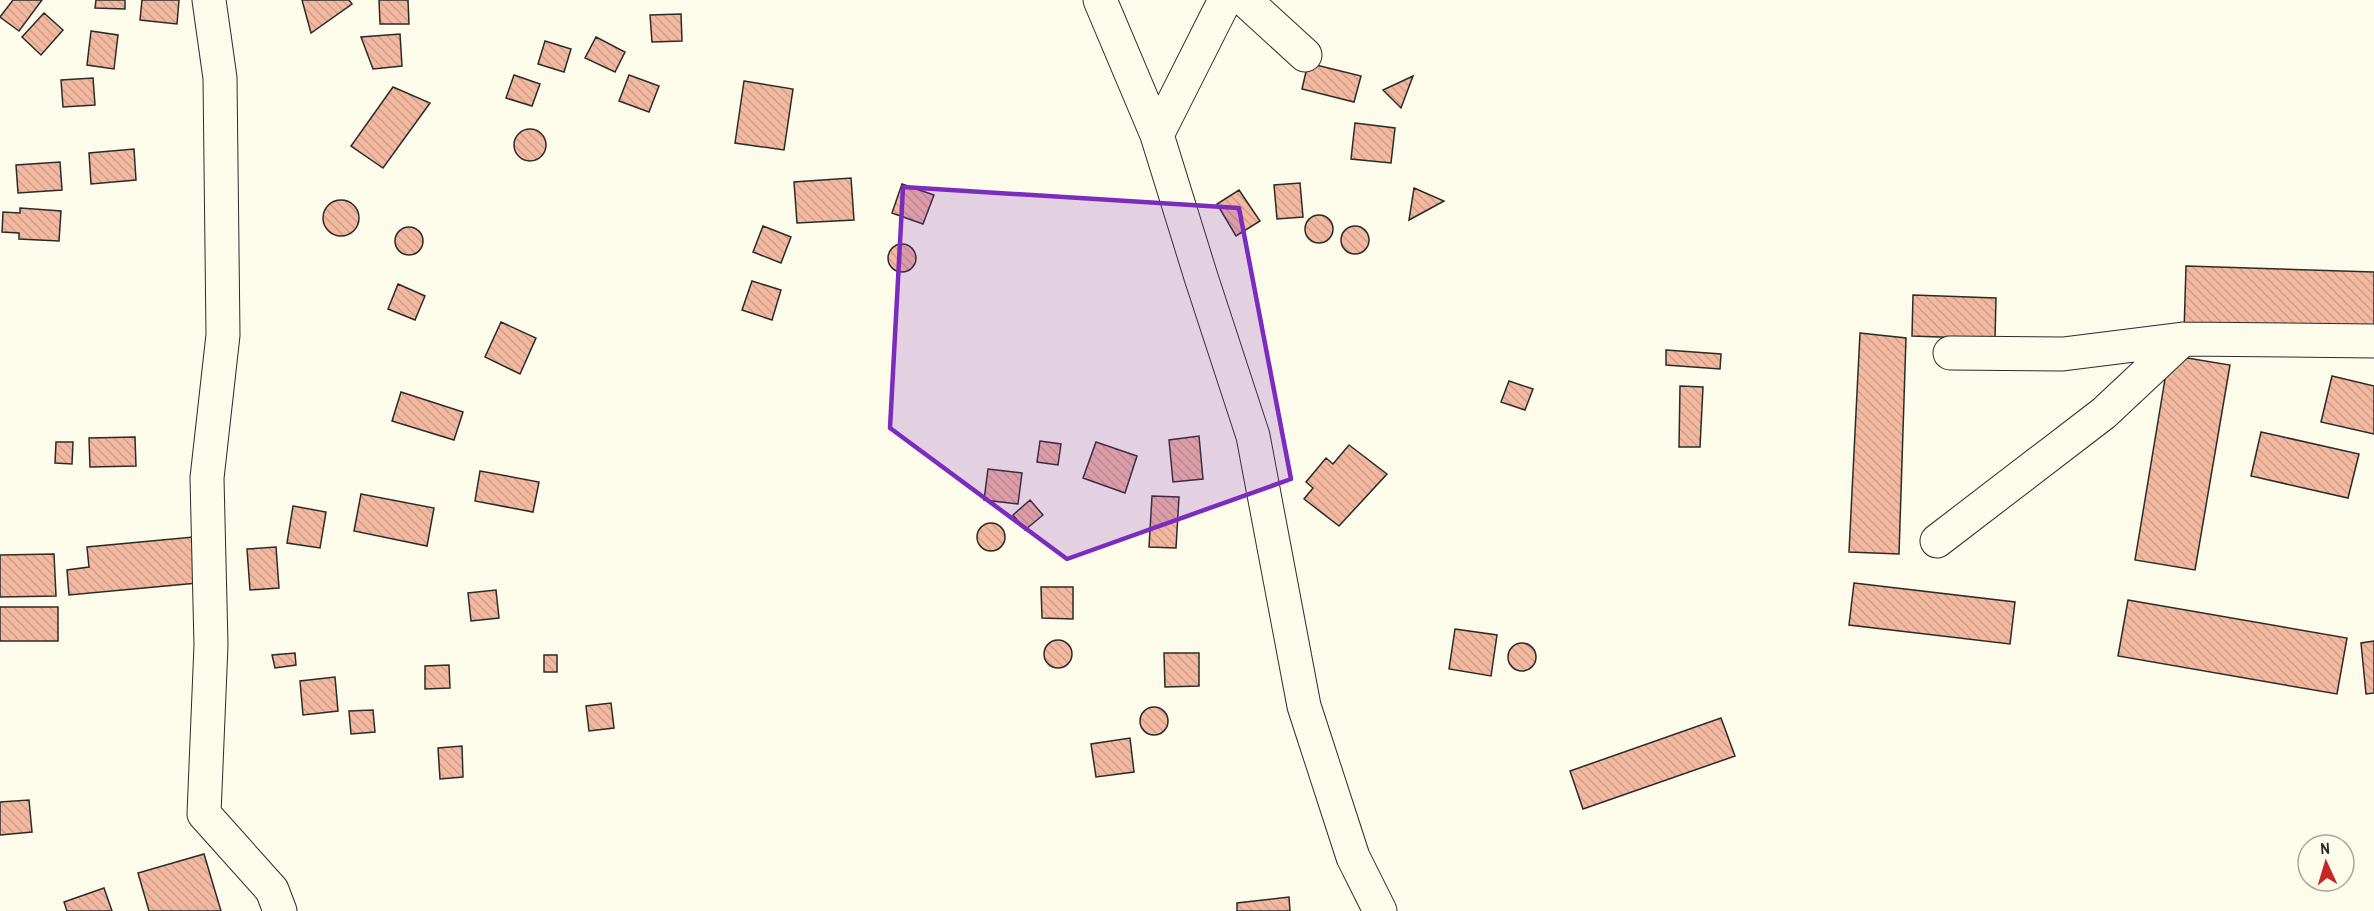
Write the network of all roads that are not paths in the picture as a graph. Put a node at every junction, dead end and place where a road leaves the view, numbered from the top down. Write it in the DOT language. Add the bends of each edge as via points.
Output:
graph roads {
  1 [pos="209,0"];
  2 [pos="1100,0"];
  3 [pos="1225,0"];
  4 [pos="1245,0"];
  5 [pos="1305,55"];
  6 [pos="1157,135"];
  7 [pos="2183,339"];
  8 [pos="2374,340"];
  9 [pos="1950,352"];
  10 [pos="1937,541"];
  11 [pos="280,911"];
  12 [pos="1380,911"];
  1 -- 11 [label="street" via="220,78 223,334 207,478 211,645 204,814 272,890"];
  2 -- 6 [label="street"];
  3 -- 6 [label="street"];
  4 -- 5 [label="street"];
  6 -- 12 [label="street" via="1253,435 1304,706 1353,857"];
  7 -- 8 [label="street"];
  7 -- 9 [label="street" via="2063,354"];
  7 -- 10 [label="street" via="2104,413"];
}
